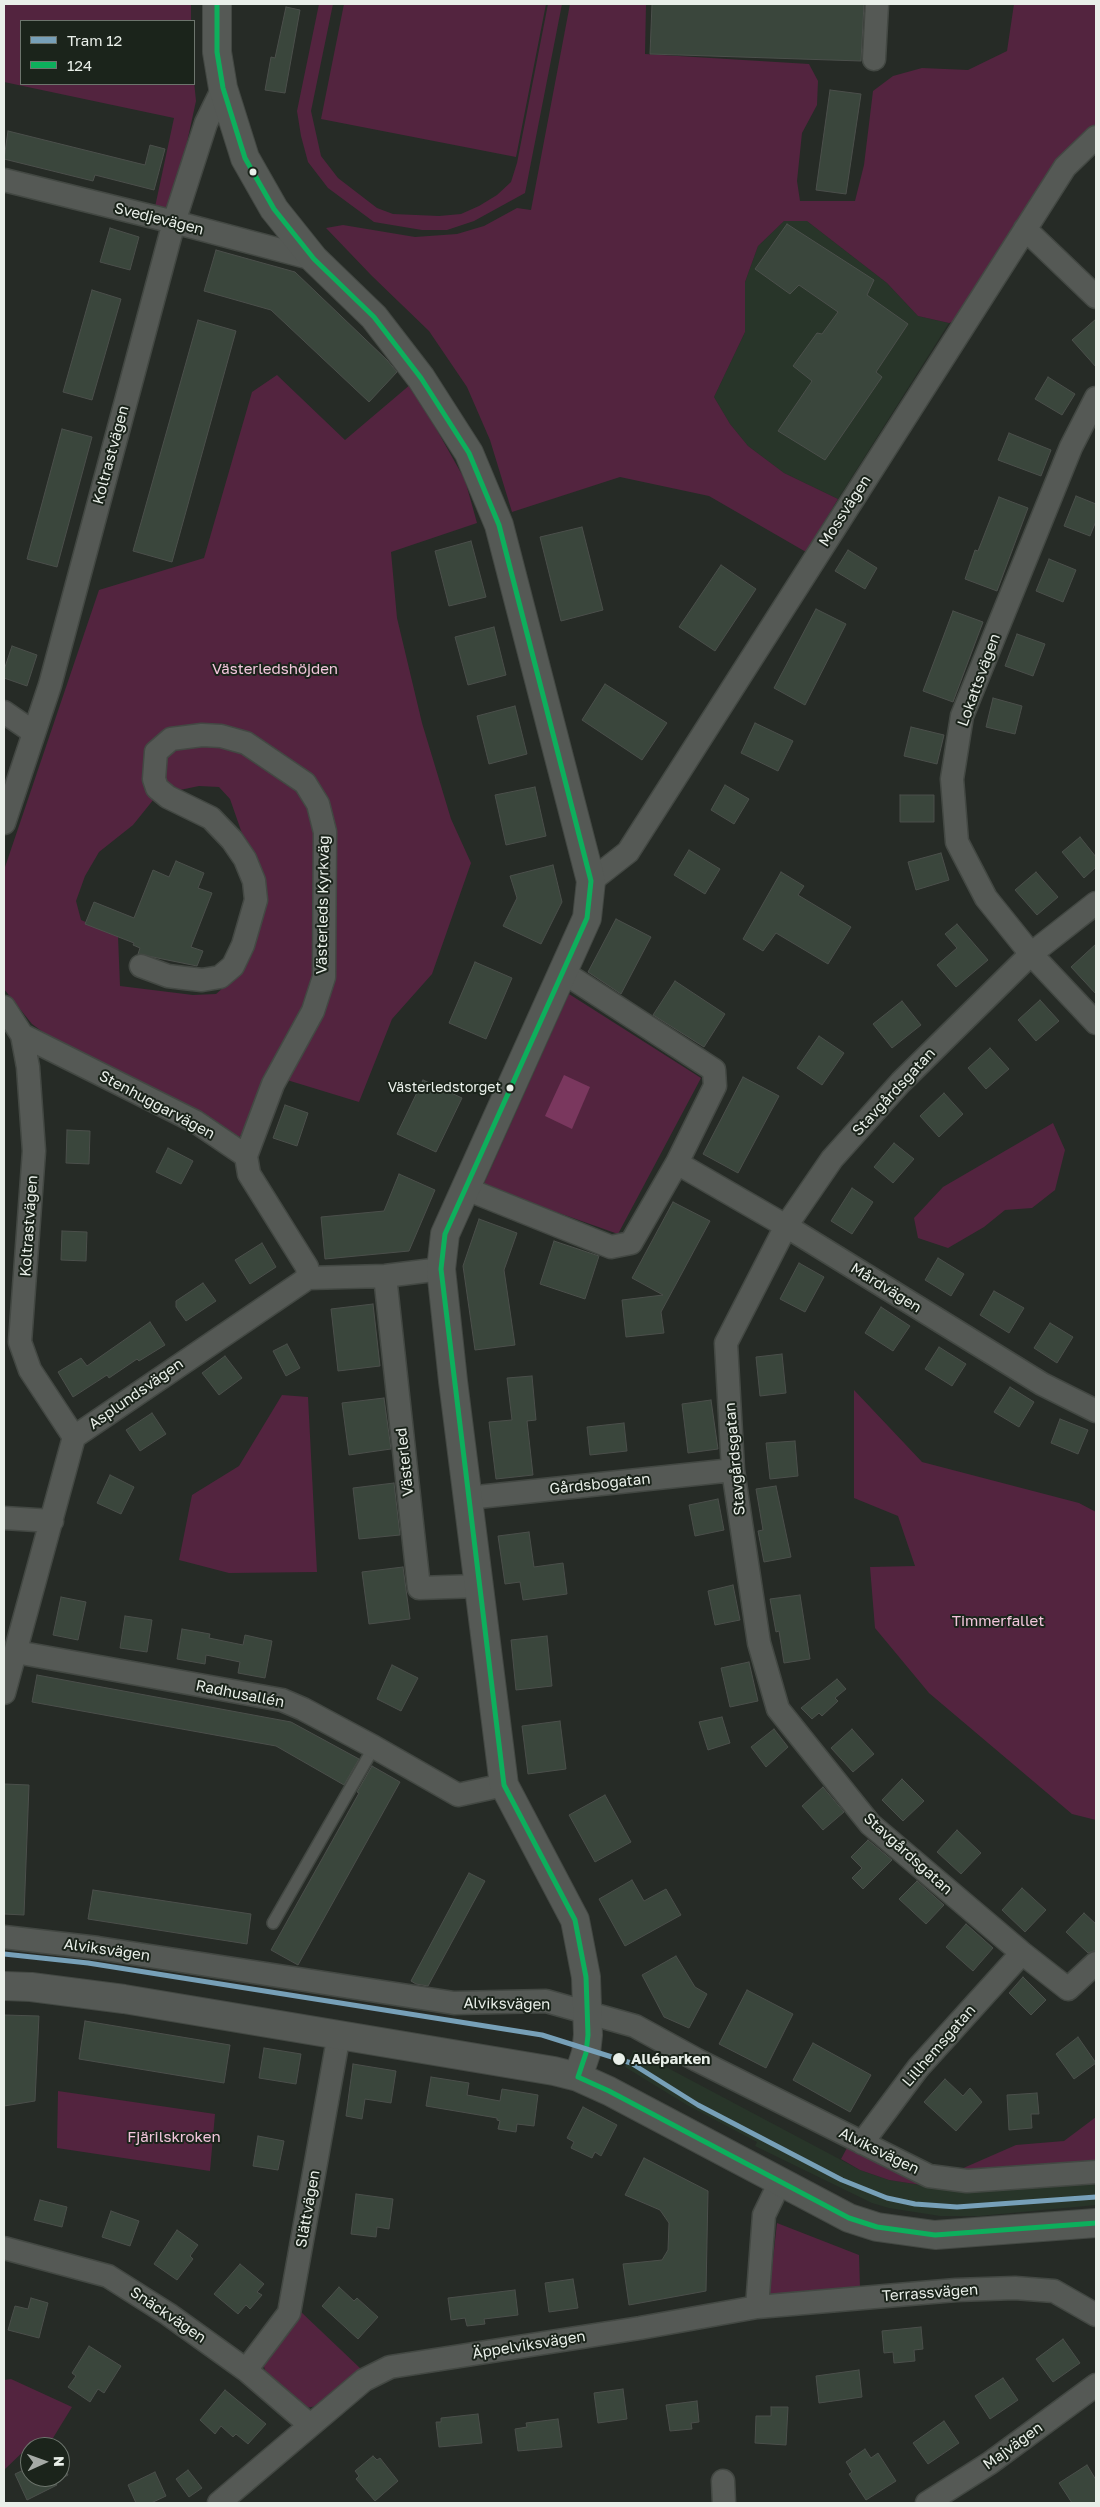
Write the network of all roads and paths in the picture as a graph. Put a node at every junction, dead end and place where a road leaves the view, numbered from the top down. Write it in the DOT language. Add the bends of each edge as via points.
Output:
graph roads {
  1 [pos="217,4"];
  2 [pos="877,4"];
  3 [pos="874,59"];
  4 [pos="223,88"];
  5 [pos="1096,137"];
  6 [pos="4,180"];
  7 [pos="174,222"];
  8 [pos="1025,229"];
  9 [pos="314,260"];
  10 [pos="1096,298"];
  11 [pos="1096,398"];
  12 [pos="4,712"];
  13 [pos="33,732"];
  14 [pos="4,823"];
  15 [pos="591,881"];
  16 [pos="1096,903"];
  17 [pos="1031,954"];
  18 [pos="141,966"];
  19 [pos="563,972"];
  20 [pos="4,1007"];
  21 [pos="1096,1023"];
  22 [pos="22,1035"];
  23 [pos="246,1156"];
  24 [pos="677,1163"];
  25 [pos="464,1188"];
  26 [pos="786,1226"];
  27 [pos="441,1269"];
  28 [pos="385,1276"];
  29 [pos="308,1278"];
  30 [pos="1096,1411"];
  31 [pos="74,1437"];
  32 [pos="733,1470"];
  33 [pos="468,1498"];
  34 [pos="4,1518"];
  35 [pos="52,1521"];
  36 [pos="479,1586"];
  37 [pos="16,1652"];
  38 [pos="4,1693"];
  39 [pos="374,1747"];
  40 [pos="504,1785"];
  41 [pos="272,1923"];
  42 [pos="4,1937"];
  43 [pos="1022,1953"];
  44 [pos="1096,1963"];
  45 [pos="4,1986"];
  46 [pos="587,2012"];
  47 [pos="339,2034"];
  48 [pos="578,2077"];
  49 [pos="862,2143"];
  50 [pos="1096,2172"];
  51 [pos="780,2182"];
  52 [pos="1096,2223"];
  53 [pos="4,2248"];
  54 [pos="756,2306"];
  55 [pos="1096,2315"];
  56 [pos="246,2370"];
  57 [pos="1096,2385"];
  58 [pos="310,2425"];
  59 [pos="723,2480"];
  60 [pos="219,2503"];
  61 [pos="724,2503"];
  62 [pos="927,2503"];
  1 -- 4 [label="street" via="217,52"];
  2 -- 3 [label="street"];
  4 -- 7 [label="street, Koltrastvägen" via="206,124"];
  4 -- 9 [label="street" via="246,158 274,209"];
  5 -- 8 [label="street, Mossvägen" via="1065,167"];
  6 -- 7 [label="street, Svedjevägen"];
  7 -- 9 [label="street, Svedjevägen"];
  7 -- 13 [label="street, Koltrastvägen" via="50,685"];
  8 -- 10 [label="street"];
  8 -- 15 [label="street, Mossvägen" via="628,852"];
  9 -- 15 [label="street" via="374,317 421,378 469,453 499,525"];
  11 -- 17 [label="street, Lokattsvägen" via="1071,447 962,716 952,779 957,842 986,898"];
  12 -- 13 [label="street"];
  13 -- 14 [label="street, Koltrastvägen"];
  15 -- 19 [label="street" via="587,918"];
  16 -- 17 [label="street, Stavgårdsgatan"];
  17 -- 21 [label="street, Lokattsvägen"];
  17 -- 26 [label="street, Stavgårdsgatan" via="894,1089 832,1159"];
  18 -- 23 [label="street, Västerleds Kyrkväg" via="168,976 202,980 220,978 233,966 243,945 256,900 254,881 246,859 211,818 168,797 157,788 154,780 156,752 171,739 202,734 246,743 305,783 318,804 326,832 324,978 313,1012 273,1084"];
  19 -- 24 [label="street" via="714,1070 715,1086"];
  19 -- 25 [label="street"];
  20 -- 22 [label="street, Koltrastvägen"];
  22 -- 23 [label="street, Stenhuggarvägen" via="196,1122"];
  22 -- 31 [label="street, Koltrastvägen" via="28,1067 34,1151 20,1342 30,1370"];
  23 -- 29 [label="street" via="249,1174 307,1267"];
  24 -- 25 [label="street" via="631,1242 611,1247"];
  24 -- 26 [label="street, Mårdvägen"];
  25 -- 27 [label="street" via="445,1234"];
  26 -- 30 [label="street, Mårdvägen" via="1042,1384"];
  26 -- 32 [label="street, Stavgårdsgatan" via="726,1343"];
  27 -- 28 [label="street"];
  27 -- 33 [label="street"];
  28 -- 29 [label="street"];
  28 -- 36 [label="street, Västerled" via="419,1588"];
  29 -- 31 [label="street, Asplundsvägen"];
  31 -- 35 [label="street, Asplundsvägen"];
  32 -- 33 [label="street, Gårdsbogatan"];
  32 -- 43 [label="street, Stavgårdsgatan" via="759,1643 778,1710 870,1824"];
  33 -- 36 [label="street"];
  34 -- 35 [label="street"];
  35 -- 37 [label="street, Asplundsvägen"];
  36 -- 40 [label="street"];
  37 -- 38 [label="street, Asplundsvägen"];
  37 -- 39 [label="street, Radhusallén" via="282,1700"];
  39 -- 40 [label="street, Radhusallén" via="458,1795"];
  39 -- 41 [label="lane"];
  40 -- 46 [label="street" via="575,1920 586,1977"];
  42 -- 46 [label="street, Alviksvägen" via="98,1948 454,2003 546,2001"];
  43 -- 44 [label="street, Stavgårdsgatan" via="1068,1989"];
  43 -- 49 [label="street, Lillhemsgatan" via="918,2068"];
  45 -- 47 [label="street" via="124,1999"];
  46 -- 48 [label="street" via="587,2048"];
  46 -- 49 [label="street, Alviksvägen" via="635,2026"];
  47 -- 48 [label="street"];
  47 -- 56 [label="street, Slättvägen" via="290,2312"];
  48 -- 51 [label="street"];
  49 -- 50 [label="street, Alviksvägen" via="929,2176 968,2181"];
  51 -- 52 [label="street" via="849,2218 904,2232 935,2235 989,2233"];
  51 -- 54 [label="street" via="764,2215"];
  53 -- 56 [label="street, Snäckvägen" via="108,2276"];
  54 -- 55 [label="street, Terrassvägen" via="1015,2288 1054,2291"];
  54 -- 58 [label="street, Äppelviksvägen" via="628,2330 390,2366 364,2380"];
  56 -- 58 [label="street, Snäckvägen"];
  57 -- 62 [label="street, Majvägen" via="990,2463"];
  58 -- 60 [label="street, Äppelviksvägen"];
  59 -- 61 [label="street"];
}
